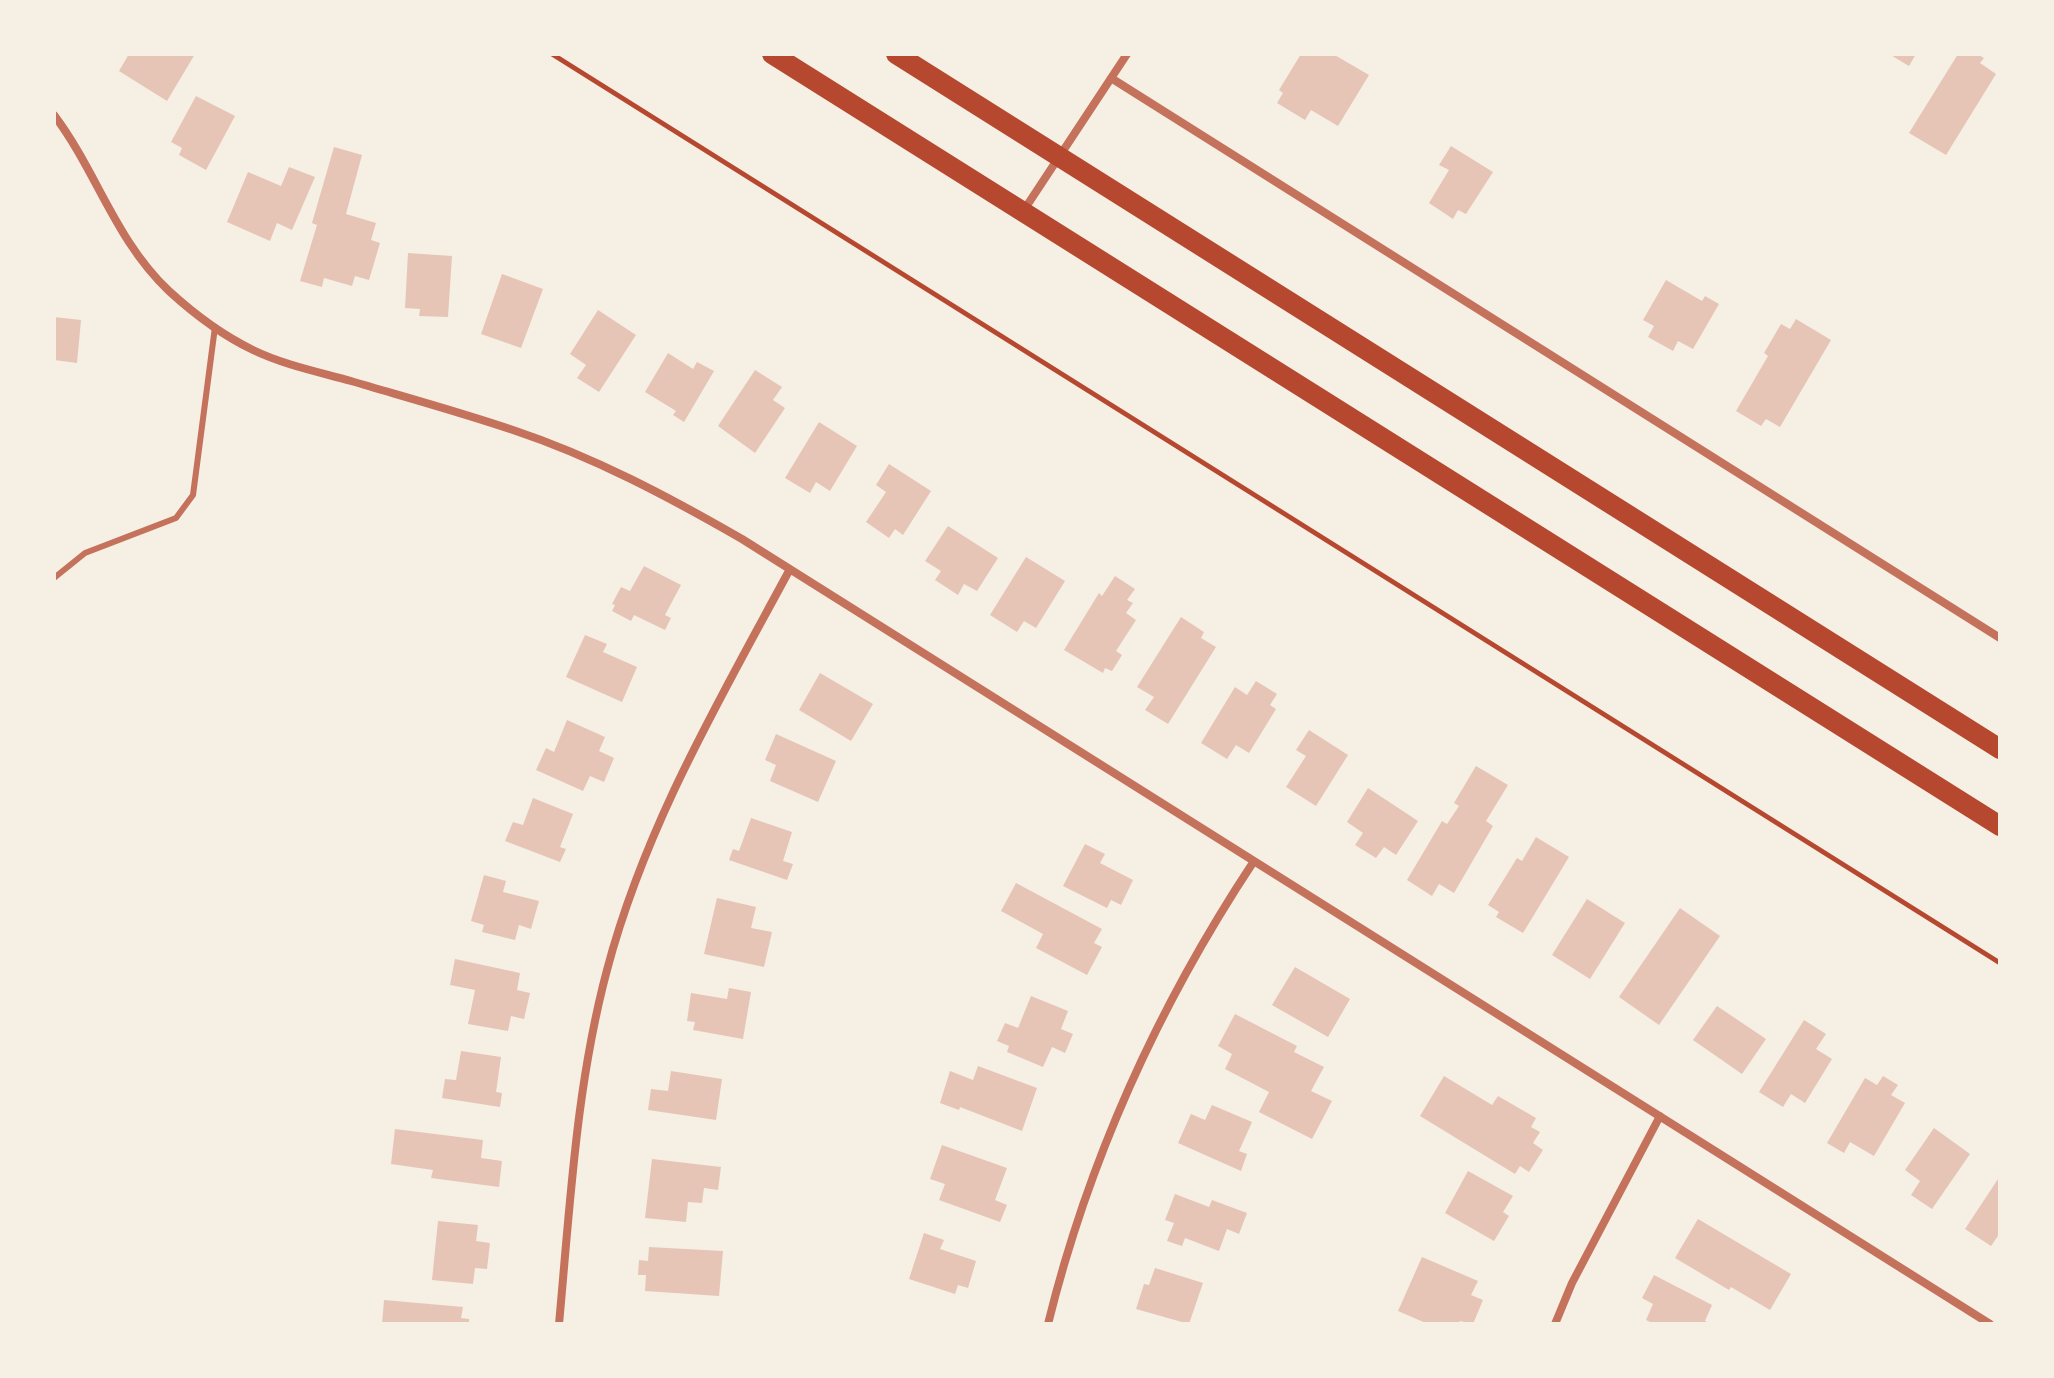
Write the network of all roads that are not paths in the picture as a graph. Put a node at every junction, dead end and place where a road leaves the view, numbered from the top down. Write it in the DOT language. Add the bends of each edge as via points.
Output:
graph roads {
  1 [pos="772,54"];
  2 [pos="896,54"];
  3 [pos="1127,54"];
  4 [pos="1111,78"];
  5 [pos="54,115"];
  6 [pos="1060,156"];
  7 [pos="1023,211"];
  8 [pos="215,327"];
  9 [pos="790,569"];
  10 [pos="54,578"];
  11 [pos="2000,638"];
  12 [pos="2000,749"];
  13 [pos="2000,826"];
  14 [pos="1254,861"];
  15 [pos="1660,1116"];
  16 [pos="559,1324"];
  17 [pos="1048,1324"];
  18 [pos="1555,1324"];
  19 [pos="1990,1324"];
  1 -- 7 [label="main road"];
  2 -- 6 [label="main road"];
  3 -- 4 [label="street"];
  4 -- 6 [label="street"];
  4 -- 11 [label="street"];
  5 -- 8 [label="street" via="137,255 170,292"];
  6 -- 7 [label="street"];
  6 -- 12 [label="main road"];
  7 -- 13 [label="main road"];
  8 -- 9 [label="street" via="253,350 297,366 471,416 596,462 670,498"];
  8 -- 10 [label="lane" via="193,495 176,518 85,553"];
  9 -- 14 [label="street"];
  9 -- 16 [label="street" via="676,782 615,942 581,1097"];
  14 -- 15 [label="street"];
  14 -- 17 [label="street" via="1175,991 1124,1096 1072,1237"];
  15 -- 18 [label="street"];
  15 -- 19 [label="street"];
}
